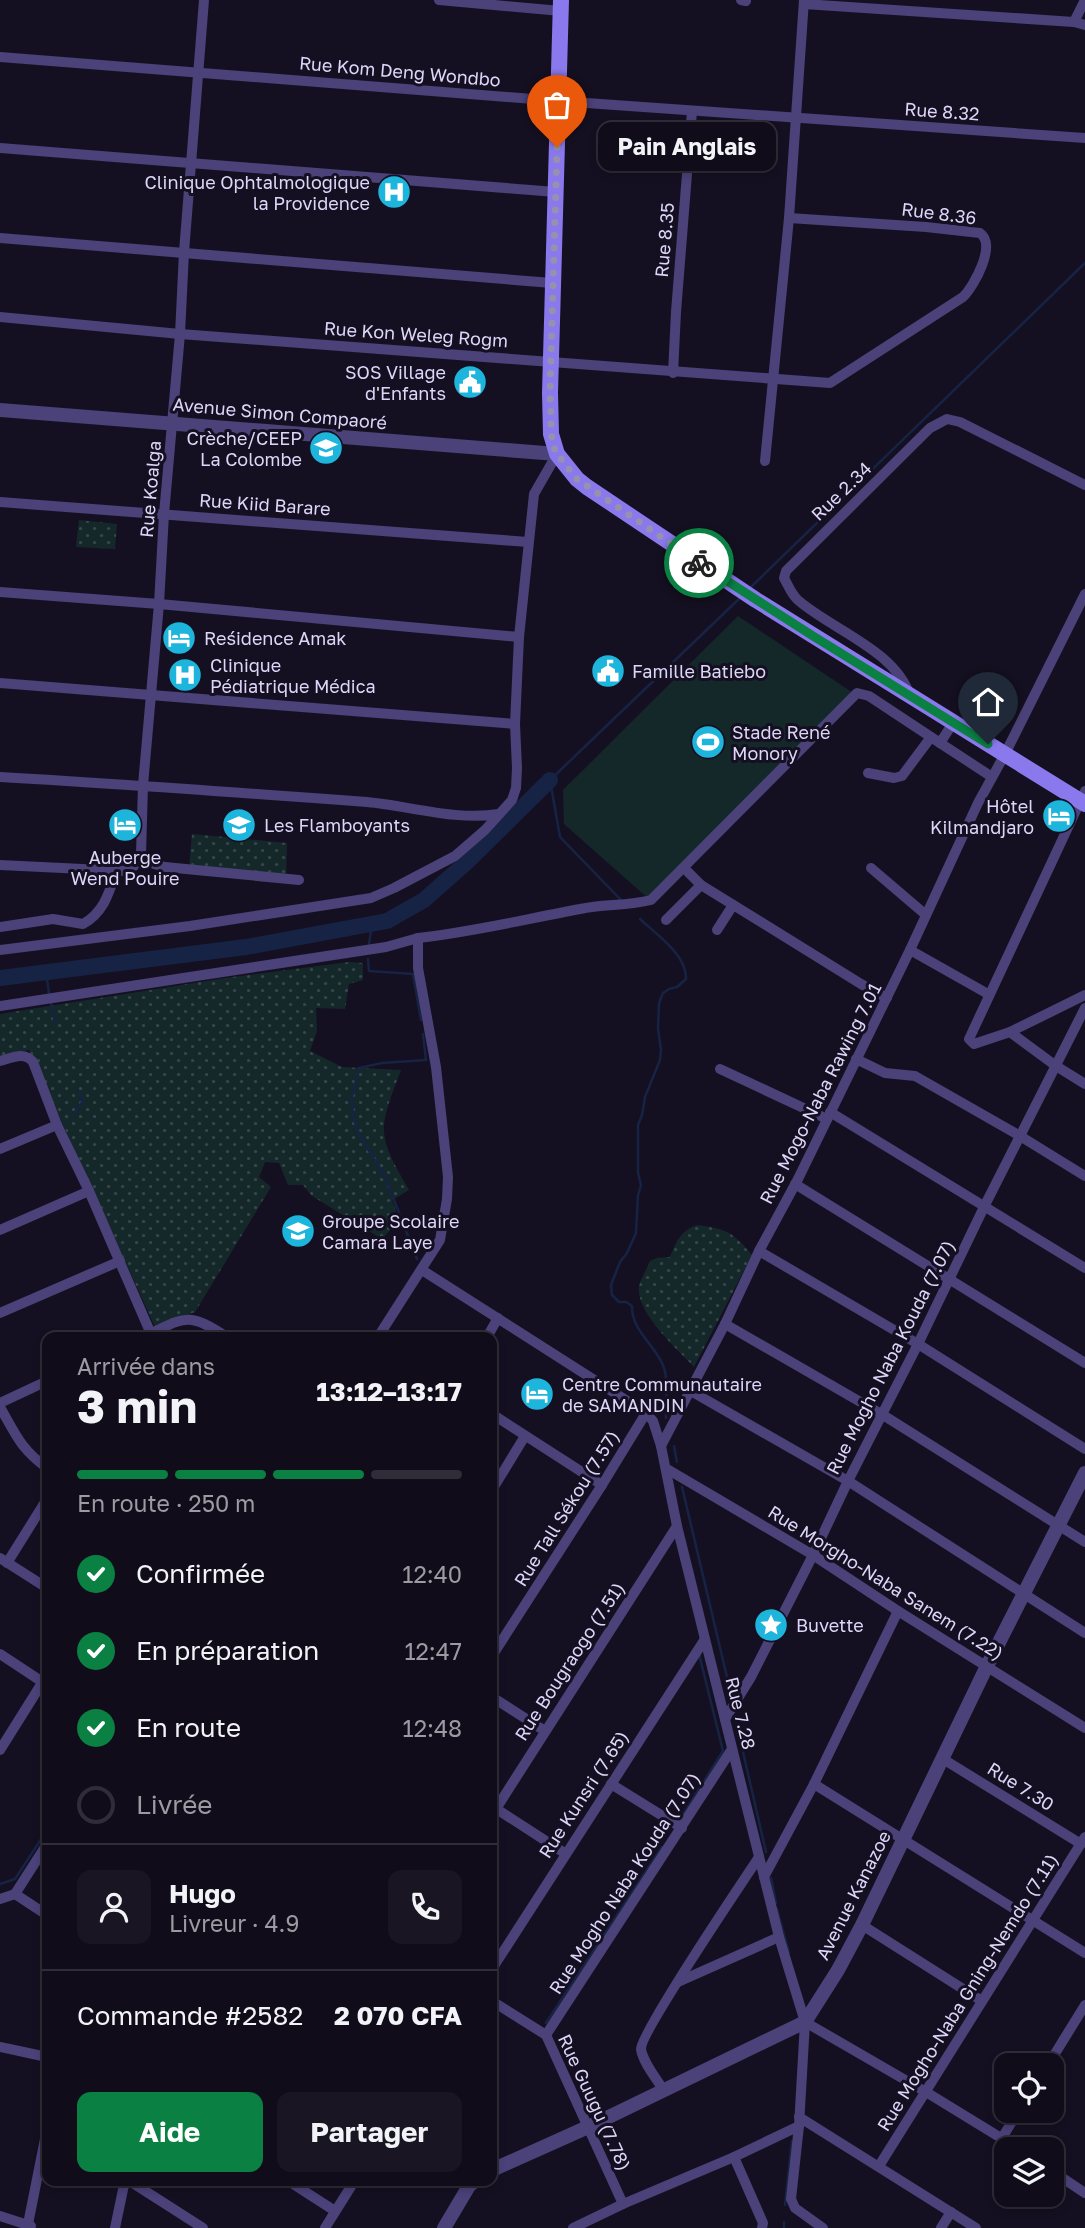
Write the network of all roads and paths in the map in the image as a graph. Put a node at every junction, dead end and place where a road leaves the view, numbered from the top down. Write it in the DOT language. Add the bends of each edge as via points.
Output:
graph roads {
  1 [pos="204,0"];
  2 [pos="439,0"];
  3 [pos="1085,0"];
  4 [pos="804,2"];
  5 [pos="561,6"];
  6 [pos="1079,23"];
  7 [pos="0,57"];
  8 [pos="199,72"];
  9 [pos="558,101"];
  10 [pos="692,111"];
  11 [pos="796,119"];
  12 [pos="1085,138"];
  13 [pos="0,148"];
  14 [pos="192,163"];
  15 [pos="556,192"];
  16 [pos="789,218"];
  17 [pos="0,238"];
  18 [pos="184,252"];
  19 [pos="552,283"];
  20 [pos="0,317"];
  21 [pos="180,334"];
  22 [pos="550,361"];
  23 [pos="673,373"];
  24 [pos="775,380"];
  25 [pos="830,383"];
  26 [pos="0,410"];
  27 [pos="173,423"];
  28 [pos="557,454"];
  29 [pos="765,461"];
  30 [pos="1085,485"];
  31 [pos="0,502"];
  32 [pos="164,514"];
  33 [pos="528,542"];
  34 [pos="0,592"];
  35 [pos="1085,594"];
  36 [pos="159,604"];
  37 [pos="519,637"];
  38 [pos="0,683"];
  39 [pos="151,695"];
  40 [pos="910,696"];
  41 [pos="953,723"];
  42 [pos="514,724"];
  43 [pos="936,740"];
  44 [pos="1005,754"];
  45 [pos="868,773"];
  46 [pos="0,777"];
  47 [pos="992,777"];
  48 [pos="144,785"];
  49 [pos="1083,799"];
  50 [pos="499,814"];
  51 [pos="141,855"];
  52 [pos="0,865"];
  53 [pos="871,867"];
  54 [pos="684,868"];
  55 [pos="116,872"];
  56 [pos="299,880"];
  57 [pos="701,884"];
  58 [pos="733,905"];
  59 [pos="926,915"];
  60 [pos="666,920"];
  61 [pos="0,927"];
  62 [pos="717,930"];
  63 [pos="418,938"];
  64 [pos="0,950"];
  65 [pos="910,950"];
  66 [pos="988,994"];
  67 [pos="1085,995"];
  68 [pos="887,998"];
  69 [pos="0,1006"];
  70 [pos="1085,1008"];
  71 [pos="1010,1032"];
  72 [pos="856,1059"];
  73 [pos="0,1061"];
  74 [pos="1056,1066"];
  75 [pos="720,1069"];
  76 [pos="1085,1084"];
  77 [pos="829,1115"];
  78 [pos="57,1125"];
  79 [pos="1020,1136"];
  80 [pos="0,1149"];
  81 [pos="1085,1177"];
  82 [pos="795,1184"];
  83 [pos="89,1191"];
  84 [pos="985,1205"];
  85 [pos="0,1230"];
  86 [pos="759,1251"];
  87 [pos="120,1261"];
  88 [pos="1085,1268"];
  89 [pos="422,1270"];
  90 [pos="950,1280"];
  91 [pos="0,1313"];
  92 [pos="498,1318"];
  93 [pos="725,1324"];
  94 [pos="146,1332"];
  95 [pos="154,1332"];
  96 [pos="220,1332"];
  97 [pos="381,1332"];
  98 [pos="490,1332"];
  99 [pos="918,1344"];
  100 [pos="1085,1363"];
  101 [pos="42,1384"];
  102 [pos="689,1390"];
  103 [pos="0,1405"];
  104 [pos="646,1413"];
  105 [pos="883,1415"];
  106 [pos="497,1417"];
  107 [pos="526,1436"];
  108 [pos="661,1446"];
  109 [pos="1085,1449"];
  110 [pos="42,1464"];
  111 [pos="667,1469"];
  112 [pos="1085,1472"];
  113 [pos="848,1481"];
  114 [pos="497,1482"];
  115 [pos="602,1485"];
  116 [pos="42,1506"];
  117 [pos="1058,1525"];
  118 [pos="677,1526"];
  119 [pos="1085,1542"];
  120 [pos="813,1555"];
  121 [pos="4,1560"];
  122 [pos="42,1585"];
  123 [pos="1023,1595"];
  124 [pos="898,1611"];
  125 [pos="1085,1633"];
  126 [pos="705,1639"];
  127 [pos="497,1648"];
  128 [pos="0,1654"];
  129 [pos="987,1666"];
  130 [pos="42,1679"];
  131 [pos="42,1687"];
  132 [pos="497,1700"];
  133 [pos="725,1719"];
  134 [pos="1085,1728"];
  135 [pos="545,1731"];
  136 [pos="732,1749"];
  137 [pos="0,1750"];
  138 [pos="943,1759"];
  139 [pos="611,1784"];
  140 [pos="814,1784"];
  141 [pos="497,1804"];
  142 [pos="497,1812"];
  143 [pos="682,1828"];
  144 [pos="903,1839"];
  145 [pos="1083,1840"];
  146 [pos="42,1852"];
  147 [pos="566,1854"];
  148 [pos="759,1857"];
  149 [pos="764,1877"];
  150 [pos="15,1894"];
  151 [pos="0,1899"];
  152 [pos="42,1912"];
  153 [pos="1032,1920"];
  154 [pos="862,1925"];
  155 [pos="779,1937"];
  156 [pos="1085,1953"];
  157 [pos="497,1961"];
  158 [pos="678,1982"];
  159 [pos="982,2001"];
  160 [pos="497,2004"];
  161 [pos="1085,2006"];
  162 [pos="805,2022"];
  163 [pos="546,2035"];
  164 [pos="0,2048"];
  165 [pos="1056,2053"];
  166 [pos="42,2056"];
  167 [pos="664,2091"];
  168 [pos="926,2092"];
  169 [pos="799,2122"];
  170 [pos="588,2127"];
  171 [pos="1000,2137"];
  172 [pos="734,2157"];
  173 [pos="42,2160"];
  174 [pos="878,2166"];
  175 [pos="497,2168"];
  176 [pos="1064,2178"];
  177 [pos="126,2186"];
  178 [pos="136,2186"];
  179 [pos="296,2186"];
  180 [pos="351,2186"];
  181 [pos="466,2186"];
  182 [pos="1083,2188"];
  183 [pos="623,2204"];
  184 [pos="335,2211"];
  185 [pos="951,2212"];
  186 [pos="0,2216"];
  187 [pos="31,2226"];
  188 [pos="115,2228"];
  189 [pos="202,2228"];
  190 [pos="325,2228"];
  191 [pos="444,2228"];
  192 [pos="573,2228"];
  193 [pos="762,2228"];
  194 [pos="823,2228"];
  195 [pos="941,2228"];
  196 [pos="976,2228"];
  1 -- 8 [label="street, Rue Koalga"];
  2 -- 5 [label="street"];
  3 -- 6 [label="street"];
  4 -- 6 [label="street"];
  4 -- 11 [label="street"];
  5 -- 9 [label="main road"];
  7 -- 8 [label="street, Rue Kom Deng Wondbo"];
  8 -- 9 [label="street, Rue Kom Deng Wondbo"];
  8 -- 14 [label="street, Rue Koalga"];
  9 -- 10 [label="street, Rue Kom Deng Wondbo"];
  9 -- 15 [label="main road"];
  10 -- 11 [label="street, Rue Kom Deng Wondbo"];
  10 -- 23 [label="street, Rue 8.35"];
  11 -- 12 [label="street, Rue 8.32"];
  11 -- 16 [label="street"];
  13 -- 14 [label="street"];
  14 -- 15 [label="street"];
  14 -- 18 [label="street, Rue Koalga"];
  15 -- 19 [label="main road"];
  16 -- 24 [label="street"];
  16 -- 25 [label="street, Rue 8.36" via="926,226 980,233 987,242 972,288 962,297"];
  17 -- 18 [label="street"];
  18 -- 19 [label="street"];
  18 -- 21 [label="street, Rue Koalga"];
  19 -- 22 [label="main road"];
  20 -- 21 [label="street, Rue Kon Weleg Rogm"];
  21 -- 22 [label="street, Rue Kon Weleg Rogm"];
  21 -- 27 [label="street, Rue Koalga"];
  22 -- 23 [label="street, Rue Kon Weleg Rogm"];
  22 -- 28 [label="main road" via="551,434"];
  23 -- 24 [label="street, Rue Kon Weleg Rogm"];
  24 -- 25 [label="street, Rue Kon Weleg Rogm"];
  24 -- 29 [label="street"];
  26 -- 27 [label="street, Avenue Simon Compaoré"];
  27 -- 28 [label="street, Avenue Simon Compaoré"];
  27 -- 32 [label="street, Rue Koalga"];
  28 -- 33 [label="street" via="534,494"];
  28 -- 40 [label="main road" via="587,487 730,584"];
  30 -- 40 [label="street, Rue 2.34" via="947,419 930,428 786,571 784,578 796,600 887,661 906,683"];
  31 -- 32 [label="street, Rue Kiid Barare"];
  32 -- 33 [label="street, Rue Kiid Barare"];
  32 -- 36 [label="street, Rue Koalga"];
  33 -- 37 [label="street"];
  34 -- 36 [label="street"];
  35 -- 44 [label="street, Rue Mogo-Naba Rawing 7.01"];
  36 -- 37 [label="street"];
  36 -- 39 [label="street, Rue Koalga"];
  37 -- 42 [label="street"];
  38 -- 39 [label="street"];
  39 -- 42 [label="street"];
  39 -- 48 [label="street, Rue Koalga"];
  40 -- 41 [label="main road"];
  41 -- 43 [label="street"];
  41 -- 44 [label="main road"];
  42 -- 50 [label="street" via="516,788"];
  43 -- 45 [label="street" via="902,776"];
  43 -- 47 [label="street"];
  43 -- 54 [label="street" via="869,696 857,693"];
  44 -- 47 [label="street, Rue Mogo-Naba Rawing 7.01"];
  44 -- 49 [label="main road"];
  46 -- 48 [label="street"];
  47 -- 59 [label="street, Rue Mogo-Naba Rawing 7.01"];
  48 -- 50 [label="street" via="395,804 481,817"];
  48 -- 51 [label="street, Rue Koalga"];
  49 -- 66 [label="street"];
  50 -- 64 [label="street" via="455,856 371,898"];
  51 -- 55 [label="street" via="134,866"];
  51 -- 56 [label="street" via="165,867"];
  52 -- 55 [label="street"];
  53 -- 59 [label="street"];
  54 -- 57 [label="street"];
  54 -- 63 [label="street" via="651,900 634,905 583,908"];
  55 -- 61 [label="street" via="100,912 83,924 53,919"];
  57 -- 58 [label="street"];
  57 -- 60 [label="street"];
  58 -- 62 [label="street"];
  58 -- 68 [label="street"];
  59 -- 65 [label="street, Rue Mogo-Naba Rawing 7.01"];
  63 -- 69 [label="street" via="386,947"];
  63 -- 89 [label="street" via="418,968 436,1067 448,1177 440,1240"];
  65 -- 66 [label="street"];
  65 -- 68 [label="street, Rue Mogo-Naba Rawing 7.01"];
  66 -- 71 [label="street" via="970,1042"];
  67 -- 71 [label="street"];
  68 -- 72 [label="street, Rue Mogo-Naba Rawing 7.01"];
  70 -- 74 [label="street, Rue Mogho Naba Kouda (7.07)"];
  71 -- 74 [label="street"];
  72 -- 77 [label="street, Rue Mogo-Naba Rawing 7.01"];
  72 -- 79 [label="street" via="885,1073 915,1076"];
  73 -- 78 [label="street" via="29,1057"];
  74 -- 76 [label="street"];
  74 -- 79 [label="street, Rue Mogho Naba Kouda (7.07)"];
  75 -- 77 [label="street"];
  77 -- 82 [label="street, Rue Mogo-Naba Rawing 7.01"];
  77 -- 84 [label="street"];
  78 -- 80 [label="street"];
  78 -- 83 [label="street"];
  79 -- 81 [label="street"];
  79 -- 84 [label="street, Rue Mogho Naba Kouda (7.07)"];
  82 -- 86 [label="street, Rue Mogo-Naba Rawing 7.01"];
  82 -- 90 [label="street"];
  83 -- 85 [label="street"];
  83 -- 87 [label="street"];
  84 -- 88 [label="street"];
  84 -- 90 [label="street, Rue Mogho Naba Kouda (7.07)"];
  86 -- 93 [label="street, Rue Mogo-Naba Rawing 7.01"];
  86 -- 99 [label="street"];
  87 -- 91 [label="street"];
  87 -- 94 [label="street"];
  89 -- 92 [label="street"];
  89 -- 97 [label="street"];
  90 -- 99 [label="street, Rue Mogho Naba Kouda (7.07)"];
  90 -- 100 [label="street"];
  92 -- 98 [label="street"];
  92 -- 104 [label="street"];
  93 -- 102 [label="street, Rue Mogo-Naba Rawing 7.01"];
  93 -- 105 [label="street"];
  95 -- 96 [label="street" via="194,1318"];
  99 -- 105 [label="street, Rue Mogho Naba Kouda (7.07)"];
  99 -- 109 [label="street"];
  101 -- 103 [label="street"];
  102 -- 108 [label="street, Rue Mogo-Naba Rawing 7.01"];
  102 -- 113 [label="street"];
  103 -- 110 [label="street" via="26,1452"];
  104 -- 108 [label="street, Rue 7.28"];
  104 -- 115 [label="street, Rue Tall Sékou (7.57)"];
  105 -- 113 [label="street, Rue Mogho Naba Kouda (7.07)"];
  105 -- 117 [label="street"];
  106 -- 107 [label="street"];
  107 -- 114 [label="street"];
  107 -- 115 [label="street"];
  108 -- 111 [label="street, Rue 7.28"];
  111 -- 118 [label="street, Rue 7.28"];
  111 -- 120 [label="street, Rue Morgho-Naba Sanem (7.22)"];
  112 -- 117 [label="street, Avenue Kanazoe"];
  113 -- 120 [label="street, Rue Mogho Naba Kouda (7.07)"];
  113 -- 123 [label="street"];
  115 -- 127 [label="street, Rue Tall Sékou (7.57)"];
  116 -- 121 [label="street"];
  117 -- 119 [label="street"];
  117 -- 123 [label="street, Avenue Kanazoe"];
  118 -- 126 [label="street, Rue 7.28"];
  118 -- 135 [label="street, Rue Bougraogo (7.51)"];
  120 -- 124 [label="street, Rue Morgho-Naba Sanem (7.22)"];
  120 -- 133 [label="street, Rue Mogho Naba Kouda (7.07)"];
  121 -- 122 [label="street"];
  123 -- 125 [label="street"];
  123 -- 129 [label="street, Avenue Kanazoe"];
  124 -- 129 [label="street, Rue Morgho-Naba Sanem (7.22)"];
  124 -- 140 [label="street"];
  126 -- 133 [label="street, Rue 7.28"];
  126 -- 139 [label="street, Rue Kunsri (7.65)"];
  128 -- 130 [label="street"];
  129 -- 134 [label="street, Rue Morgho-Naba Sanem (7.22)"];
  129 -- 138 [label="street, Avenue Kanazoe"];
  131 -- 137 [label="street"];
  132 -- 135 [label="street"];
  133 -- 136 [label="street, Rue 7.28"];
  135 -- 141 [label="street, Rue Bougraogo (7.51)"];
  136 -- 143 [label="street, Rue Mogho Naba Kouda (7.07)"];
  136 -- 148 [label="street, Rue 7.28"];
  138 -- 144 [label="street, Avenue Kanazoe"];
  138 -- 145 [label="street, Rue 7.30"];
  139 -- 143 [label="street"];
  139 -- 147 [label="street, Rue Kunsri (7.65)"];
  140 -- 144 [label="street"];
  140 -- 149 [label="street"];
  142 -- 147 [label="street"];
  143 -- 163 [label="street, Rue Mogho Naba Kouda (7.07)"];
  144 -- 153 [label="street"];
  144 -- 154 [label="street, Avenue Kanazoe"];
  145 -- 153 [label="street, Rue Mogho-Naba Gning-Nemdo (7.11)"];
  146 -- 150 [label="street"];
  147 -- 157 [label="street, Rue Kunsri (7.65)"];
  148 -- 149 [label="street, Rue 7.28"];
  148 -- 158 [label="street"];
  149 -- 155 [label="street, Rue 7.28"];
  150 -- 151 [label="street"];
  150 -- 152 [label="street"];
  153 -- 156 [label="street"];
  153 -- 159 [label="street, Rue Mogho-Naba Gning-Nemdo (7.11)"];
  154 -- 159 [label="street"];
  154 -- 162 [label="street, Avenue Kanazoe"];
  155 -- 158 [label="street"];
  155 -- 162 [label="street, Rue 7.28"];
  158 -- 167 [label="street" via="641,2046"];
  159 -- 168 [label="street, Rue Mogho-Naba Gning-Nemdo (7.11)"];
  160 -- 163 [label="street, Rue Guugu (7.78)"];
  161 -- 165 [label="street"];
  162 -- 167 [label="street"];
  162 -- 168 [label="street"];
  162 -- 169 [label="street"];
  163 -- 170 [label="street, Rue Guugu (7.78)"];
  164 -- 166 [label="street"];
  167 -- 170 [label="street"];
  168 -- 171 [label="street"];
  168 -- 174 [label="street, Rue Mogho-Naba Gning-Nemdo (7.11)"];
  169 -- 172 [label="street"];
  169 -- 174 [label="street"];
  169 -- 194 [label="street" via="791,2199 795,2208"];
  170 -- 175 [label="street"];
  170 -- 183 [label="street, Rue Guugu (7.78)"];
  172 -- 183 [label="street"];
  172 -- 193 [label="street"];
  173 -- 187 [label="street"];
  174 -- 185 [label="street"];
  176 -- 182 [label="street"];
  177 -- 188 [label="street"];
  178 -- 189 [label="street"];
  179 -- 184 [label="street"];
  180 -- 184 [label="street"];
  181 -- 191 [label="street"];
  183 -- 192 [label="street"];
  184 -- 190 [label="street"];
  185 -- 195 [label="street"];
  185 -- 196 [label="street"];
  186 -- 187 [label="street"];
}
